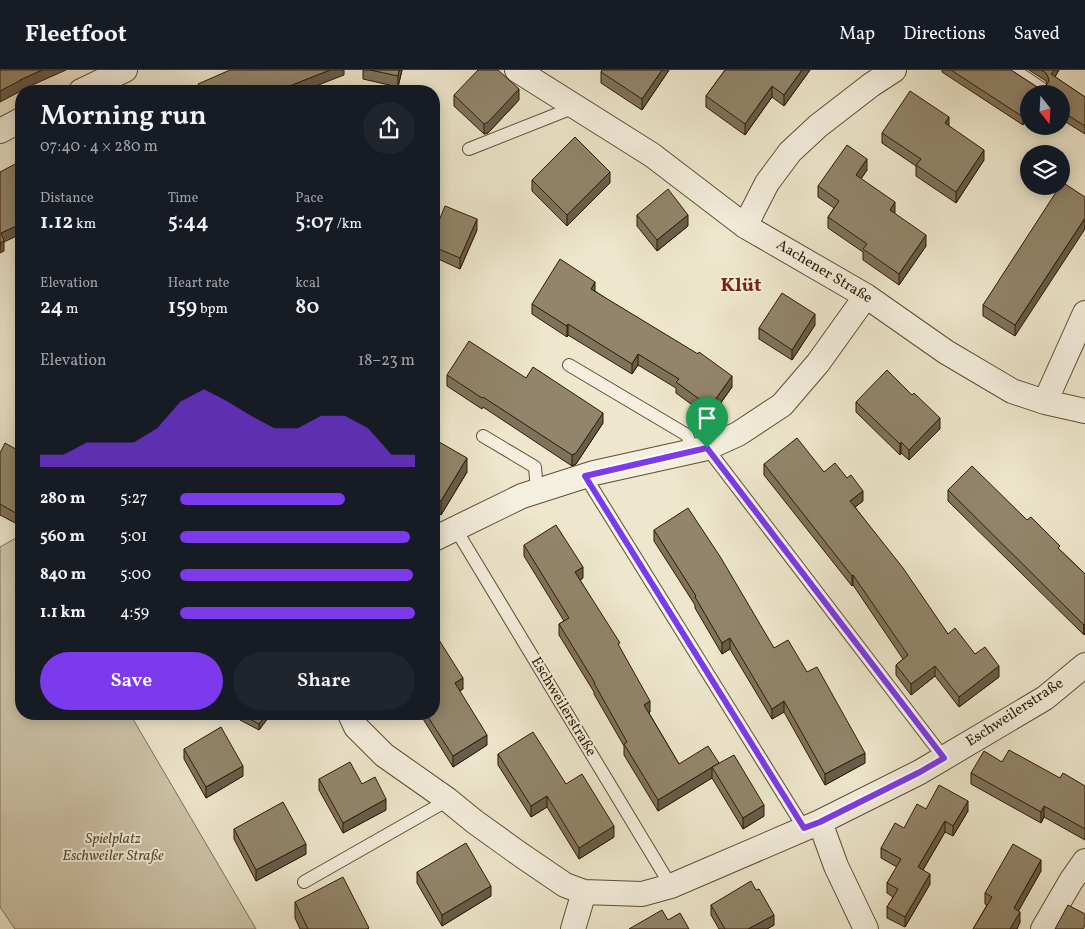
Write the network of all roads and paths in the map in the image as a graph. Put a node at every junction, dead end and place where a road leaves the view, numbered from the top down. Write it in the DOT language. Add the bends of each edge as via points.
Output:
graph roads {
  1 [pos="125,70"];
  2 [pos="517,70"];
  3 [pos="894,70"];
  4 [pos="1014,70"];
  5 [pos="94,85"];
  6 [pos="1036,85"];
  7 [pos="575,107"];
  8 [pos="15,123"];
  9 [pos="0,131"];
  10 [pos="469,149"];
  11 [pos="745,226"];
  12 [pos="866,296"];
  13 [pos="1085,313"];
  14 [pos="569,365"];
  15 [pos="1045,402"];
  16 [pos="1085,411"];
  17 [pos="483,436"];
  18 [pos="700,450"];
  19 [pos="585,476"];
  20 [pos="538,491"];
  21 [pos="455,528"];
  22 [pos="440,536"];
  23 [pos="1085,665"];
  24 [pos="353,720"];
  25 [pos="944,758"];
  26 [pos="448,800"];
  27 [pos="812,825"];
  28 [pos="1085,861"];
  29 [pos="304,882"];
  30 [pos="1078,885"];
  31 [pos="672,886"];
  32 [pos="584,892"];
  33 [pos="573,929"];
  34 [pos="866,929"];
  35 [pos="1043,929"];
  1 -- 5 [label="street"];
  2 -- 7 [label="street, Aachener Straße"];
  3 -- 11 [label="street" via="818,126 790,152 767,183"];
  4 -- 6 [label="lane"];
  7 -- 10 [label="lane"];
  7 -- 11 [label="street, Aachener Straße" via="652,155"];
  8 -- 9 [label="street"];
  11 -- 12 [label="street, Aachener Straße"];
  12 -- 15 [label="street, Aachener Straße" via="946,352 1012,391"];
  12 -- 18 [label="street" via="818,363 782,405 738,434"];
  13 -- 15 [label="street"];
  14 -- 18 [label="lane" via="687,434"];
  15 -- 16 [label="street, Aachener Straße"];
  17 -- 20 [label="lane" via="535,467"];
  18 -- 19 [label="street"];
  18 -- 25 [label="lane"];
  19 -- 20 [label="street"];
  19 -- 27 [label="lane"];
  20 -- 21 [label="street"];
  21 -- 22 [label="street"];
  21 -- 31 [label="lane, Eschweilerstraße"];
  23 -- 25 [label="street, Eschweilerstraße" via="1044,698"];
  24 -- 26 [label="street, Eschweilerstraße" via="384,755"];
  25 -- 27 [label="street, Eschweilerstraße"];
  26 -- 29 [label="lane"];
  26 -- 32 [label="street, Eschweilerstraße" via="565,885"];
  27 -- 31 [label="street, Eschweilerstraße"];
  27 -- 34 [label="street"];
  28 -- 30 [label="street"];
  30 -- 35 [label="street"];
  31 -- 32 [label="street, Eschweilerstraße" via="642,894"];
  32 -- 33 [label="street"];
}
